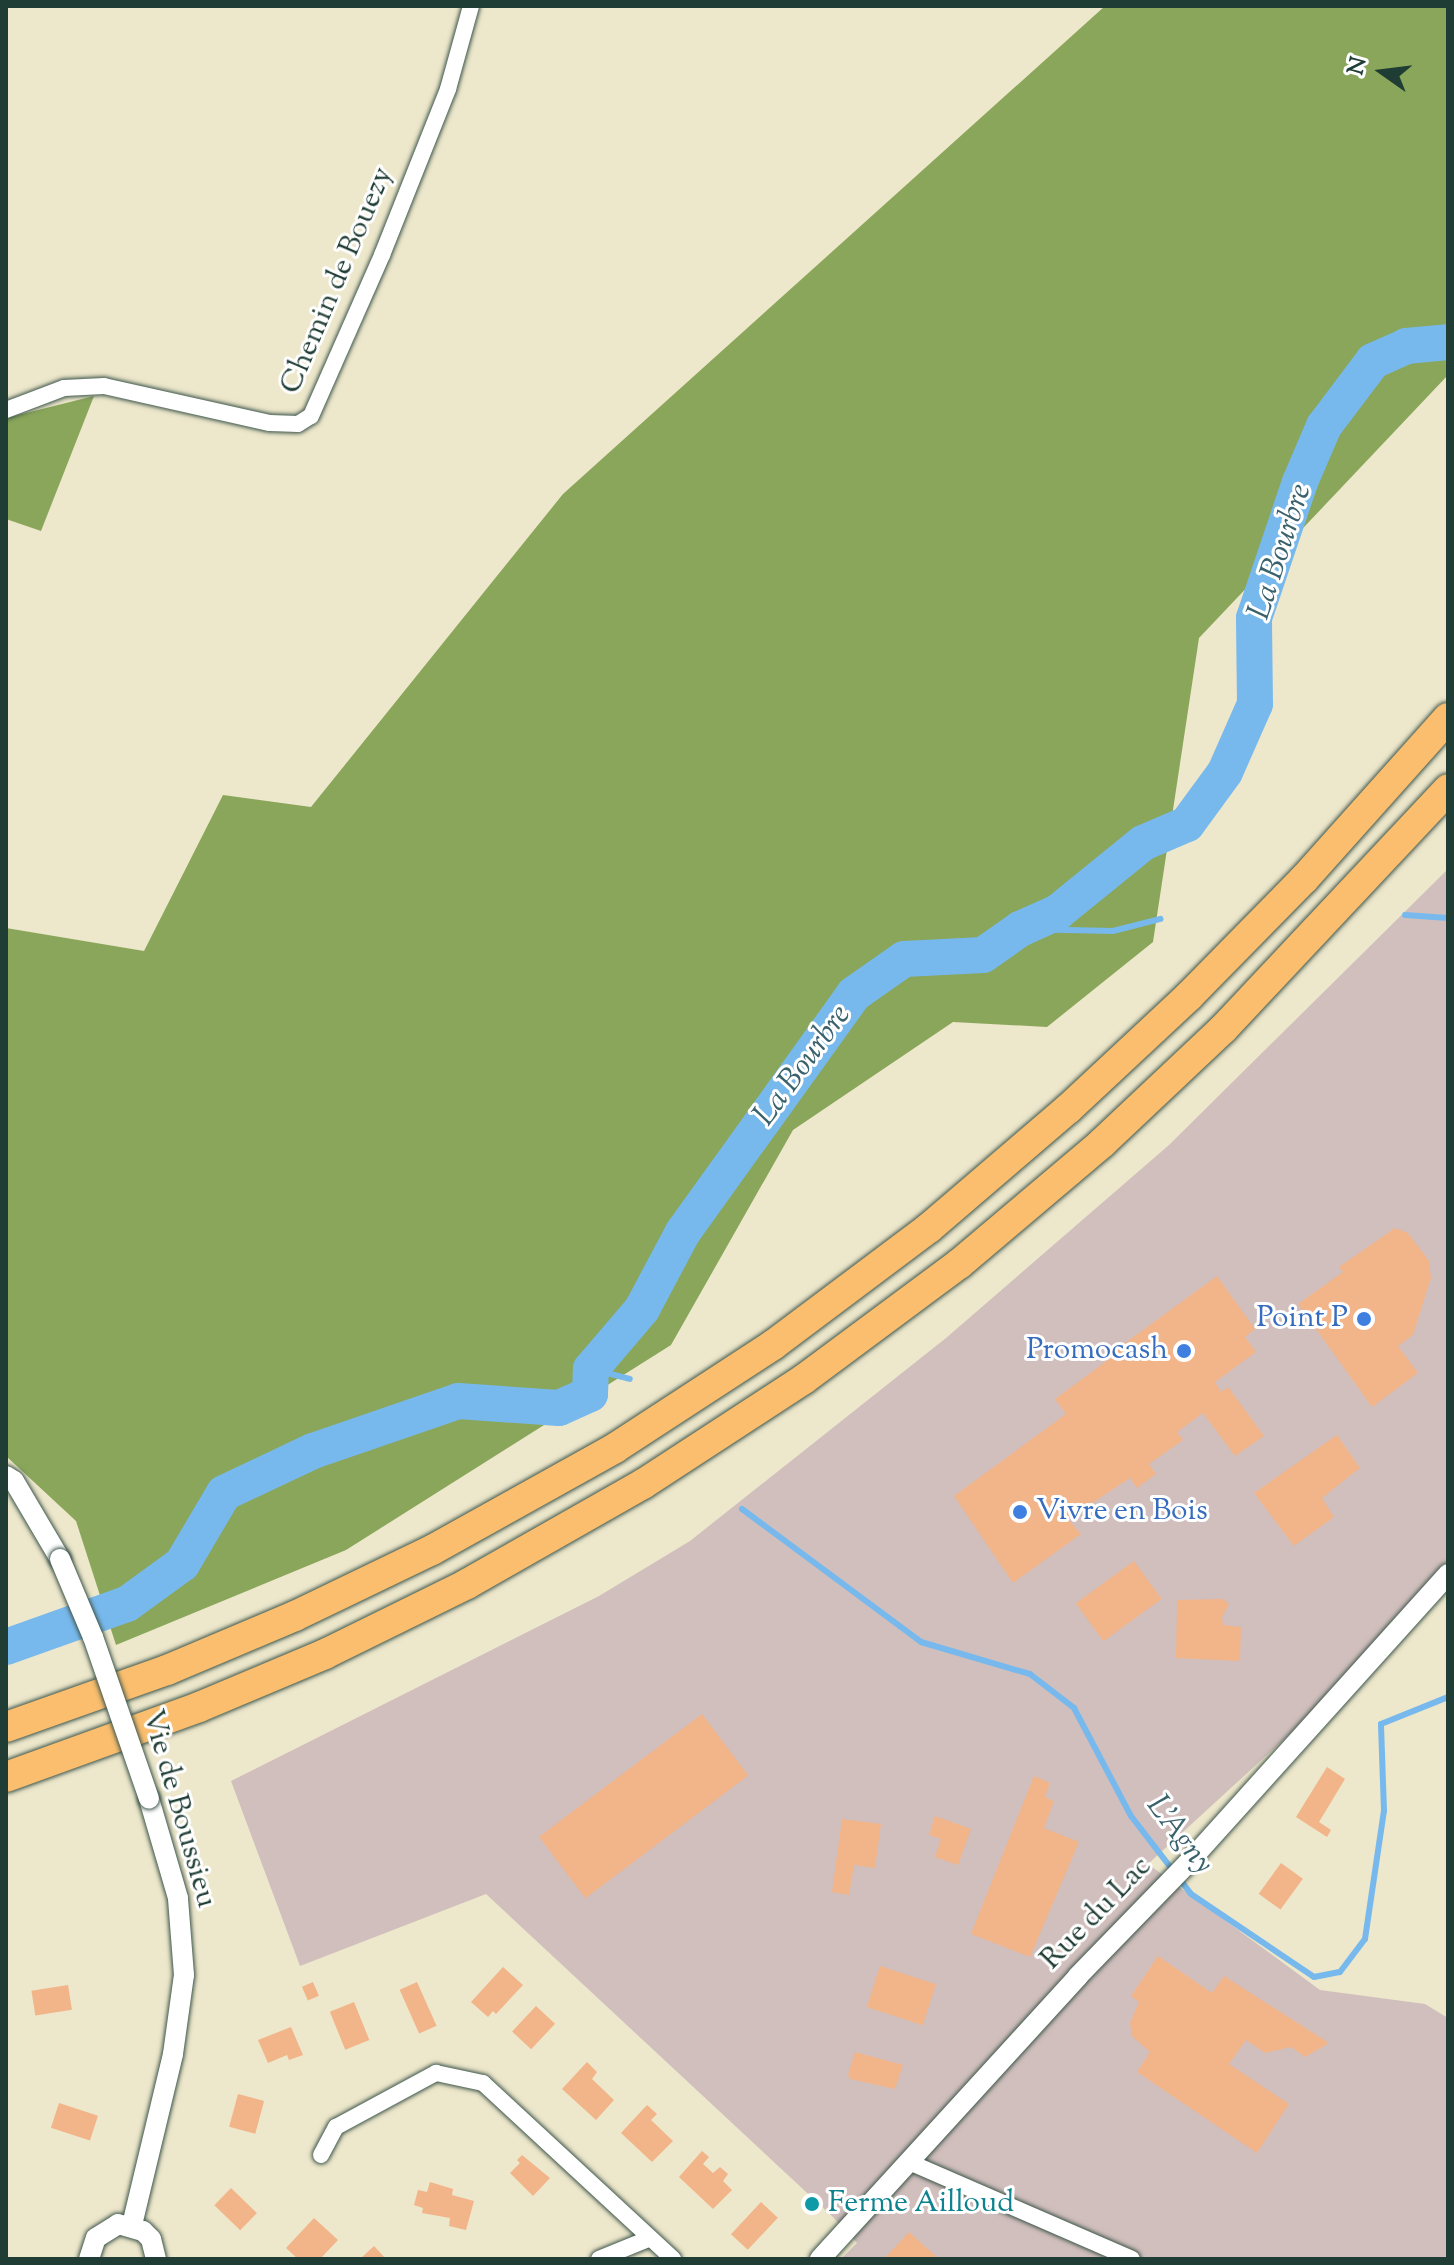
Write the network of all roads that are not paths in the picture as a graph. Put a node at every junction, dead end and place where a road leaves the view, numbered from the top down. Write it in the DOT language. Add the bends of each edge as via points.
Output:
graph roads {
  1 [pos="471,6"];
  2 [pos="6,410"];
  3 [pos="1448,718"];
  4 [pos="1448,789"];
  5 [pos="6,1476"];
  6 [pos="1448,1574"];
  7 [pos="6,1727"];
  8 [pos="6,1777"];
  9 [pos="321,2155"];
  10 [pos="909,2162"];
  11 [pos="132,2225"];
  12 [pos="648,2239"];
  13 [pos="89,2259"];
  14 [pos="156,2259"];
  15 [pos="599,2259"];
  16 [pos="673,2259"];
  17 [pos="820,2259"];
  18 [pos="1132,2259"];
  1 -- 2 [label="street, Chemin de Bouezy" via="448,89 311,416 298,424 270,423 104,386 64,388"];
  3 -- 7 [label="highway" via="1304,879 1068,1109 917,1238 773,1345 615,1448 432,1550 167,1670"];
  4 -- 8 [label="highway" via="1223,1029 1102,1143 959,1264 793,1387 643,1484 467,1584 325,1654 213,1701"];
  5 -- 11 [label="street, Vie de Boussieu, bridge" via="60,1559 93,1637 178,1898 184,1975 173,2054"];
  6 -- 10 [label="street, Rue du Lac"];
  9 -- 12 [label="street" via="336,2127 436,2073 483,2083"];
  10 -- 17 [label="street, Rue du Lac"];
  10 -- 18 [label="street"];
  11 -- 13 [label="street" via="106,2229 96,2238"];
  11 -- 14 [label="street" via="151,2239"];
  12 -- 15 [label="street"];
  12 -- 16 [label="street"];
}
